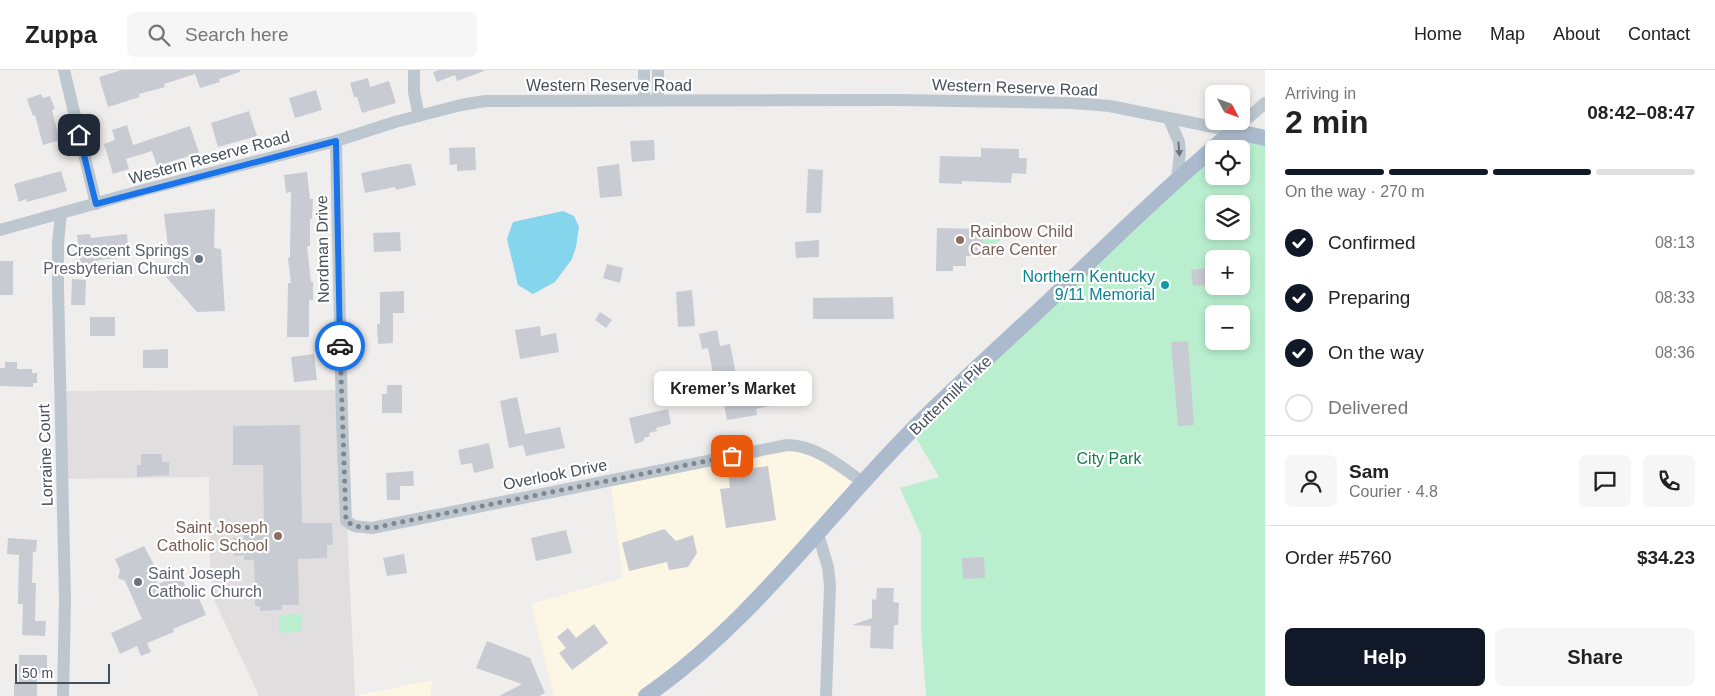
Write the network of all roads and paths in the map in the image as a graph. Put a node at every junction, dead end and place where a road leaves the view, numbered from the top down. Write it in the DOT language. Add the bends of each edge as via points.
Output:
graph roads {
  1 [pos="64,70"];
  2 [pos="414,70"];
  3 [pos="644,70"];
  4 [pos="658,70"];
  5 [pos="644,100"];
  6 [pos="658,100"];
  7 [pos="1265,103"];
  8 [pos="419,116"];
  9 [pos="1169,119"];
  10 [pos="1233,131"];
  11 [pos="1265,138"];
  12 [pos="336,141"];
  13 [pos="1178,180"];
  14 [pos="96,204"];
  15 [pos="62,213"];
  16 [pos="0,230"];
  17 [pos="342,417"];
  18 [pos="864,483"];
  19 [pos="818,534"];
  20 [pos="63,696"];
  21 [pos="646,696"];
  22 [pos="826,696"];
  1 -- 14 [label="street"];
  2 -- 8 [label="street"];
  3 -- 5 [label="street"];
  4 -- 6 [label="street"];
  5 -- 6 [label="street, Western Reserve Road"];
  5 -- 8 [label="street, Western Reserve Road" via="485,102"];
  6 -- 9 [label="street, Western Reserve Road" via="1072,103 1110,106"];
  7 -- 10 [label="street, Buttermilk Pike"];
  8 -- 12 [label="street, Western Reserve Road"];
  9 -- 10 [label="street, Western Reserve Road"];
  9 -- 13 [label="street, one-way" via="1179,142"];
  10 -- 11 [label="main road"];
  10 -- 13 [label="main road, Buttermilk Pike"];
  12 -- 14 [label="street, Western Reserve Road"];
  12 -- 17 [label="street, Nordman Drive"];
  13 -- 18 [label="main road, Buttermilk Pike" via="912,431"];
  14 -- 15 [label="street, Western Reserve Road"];
  15 -- 16 [label="street, Western Reserve Road"];
  15 -- 20 [label="street, Lorraine Court" via="58,287 65,601"];
  17 -- 18 [label="street, Overlook Drive" via="346,521 365,528 787,445 803,446 825,456"];
  18 -- 19 [label="main road, Buttermilk Pike"];
  19 -- 21 [label="main road, Buttermilk Pike" via="739,617"];
  19 -- 22 [label="street" via="830,584"];
}
